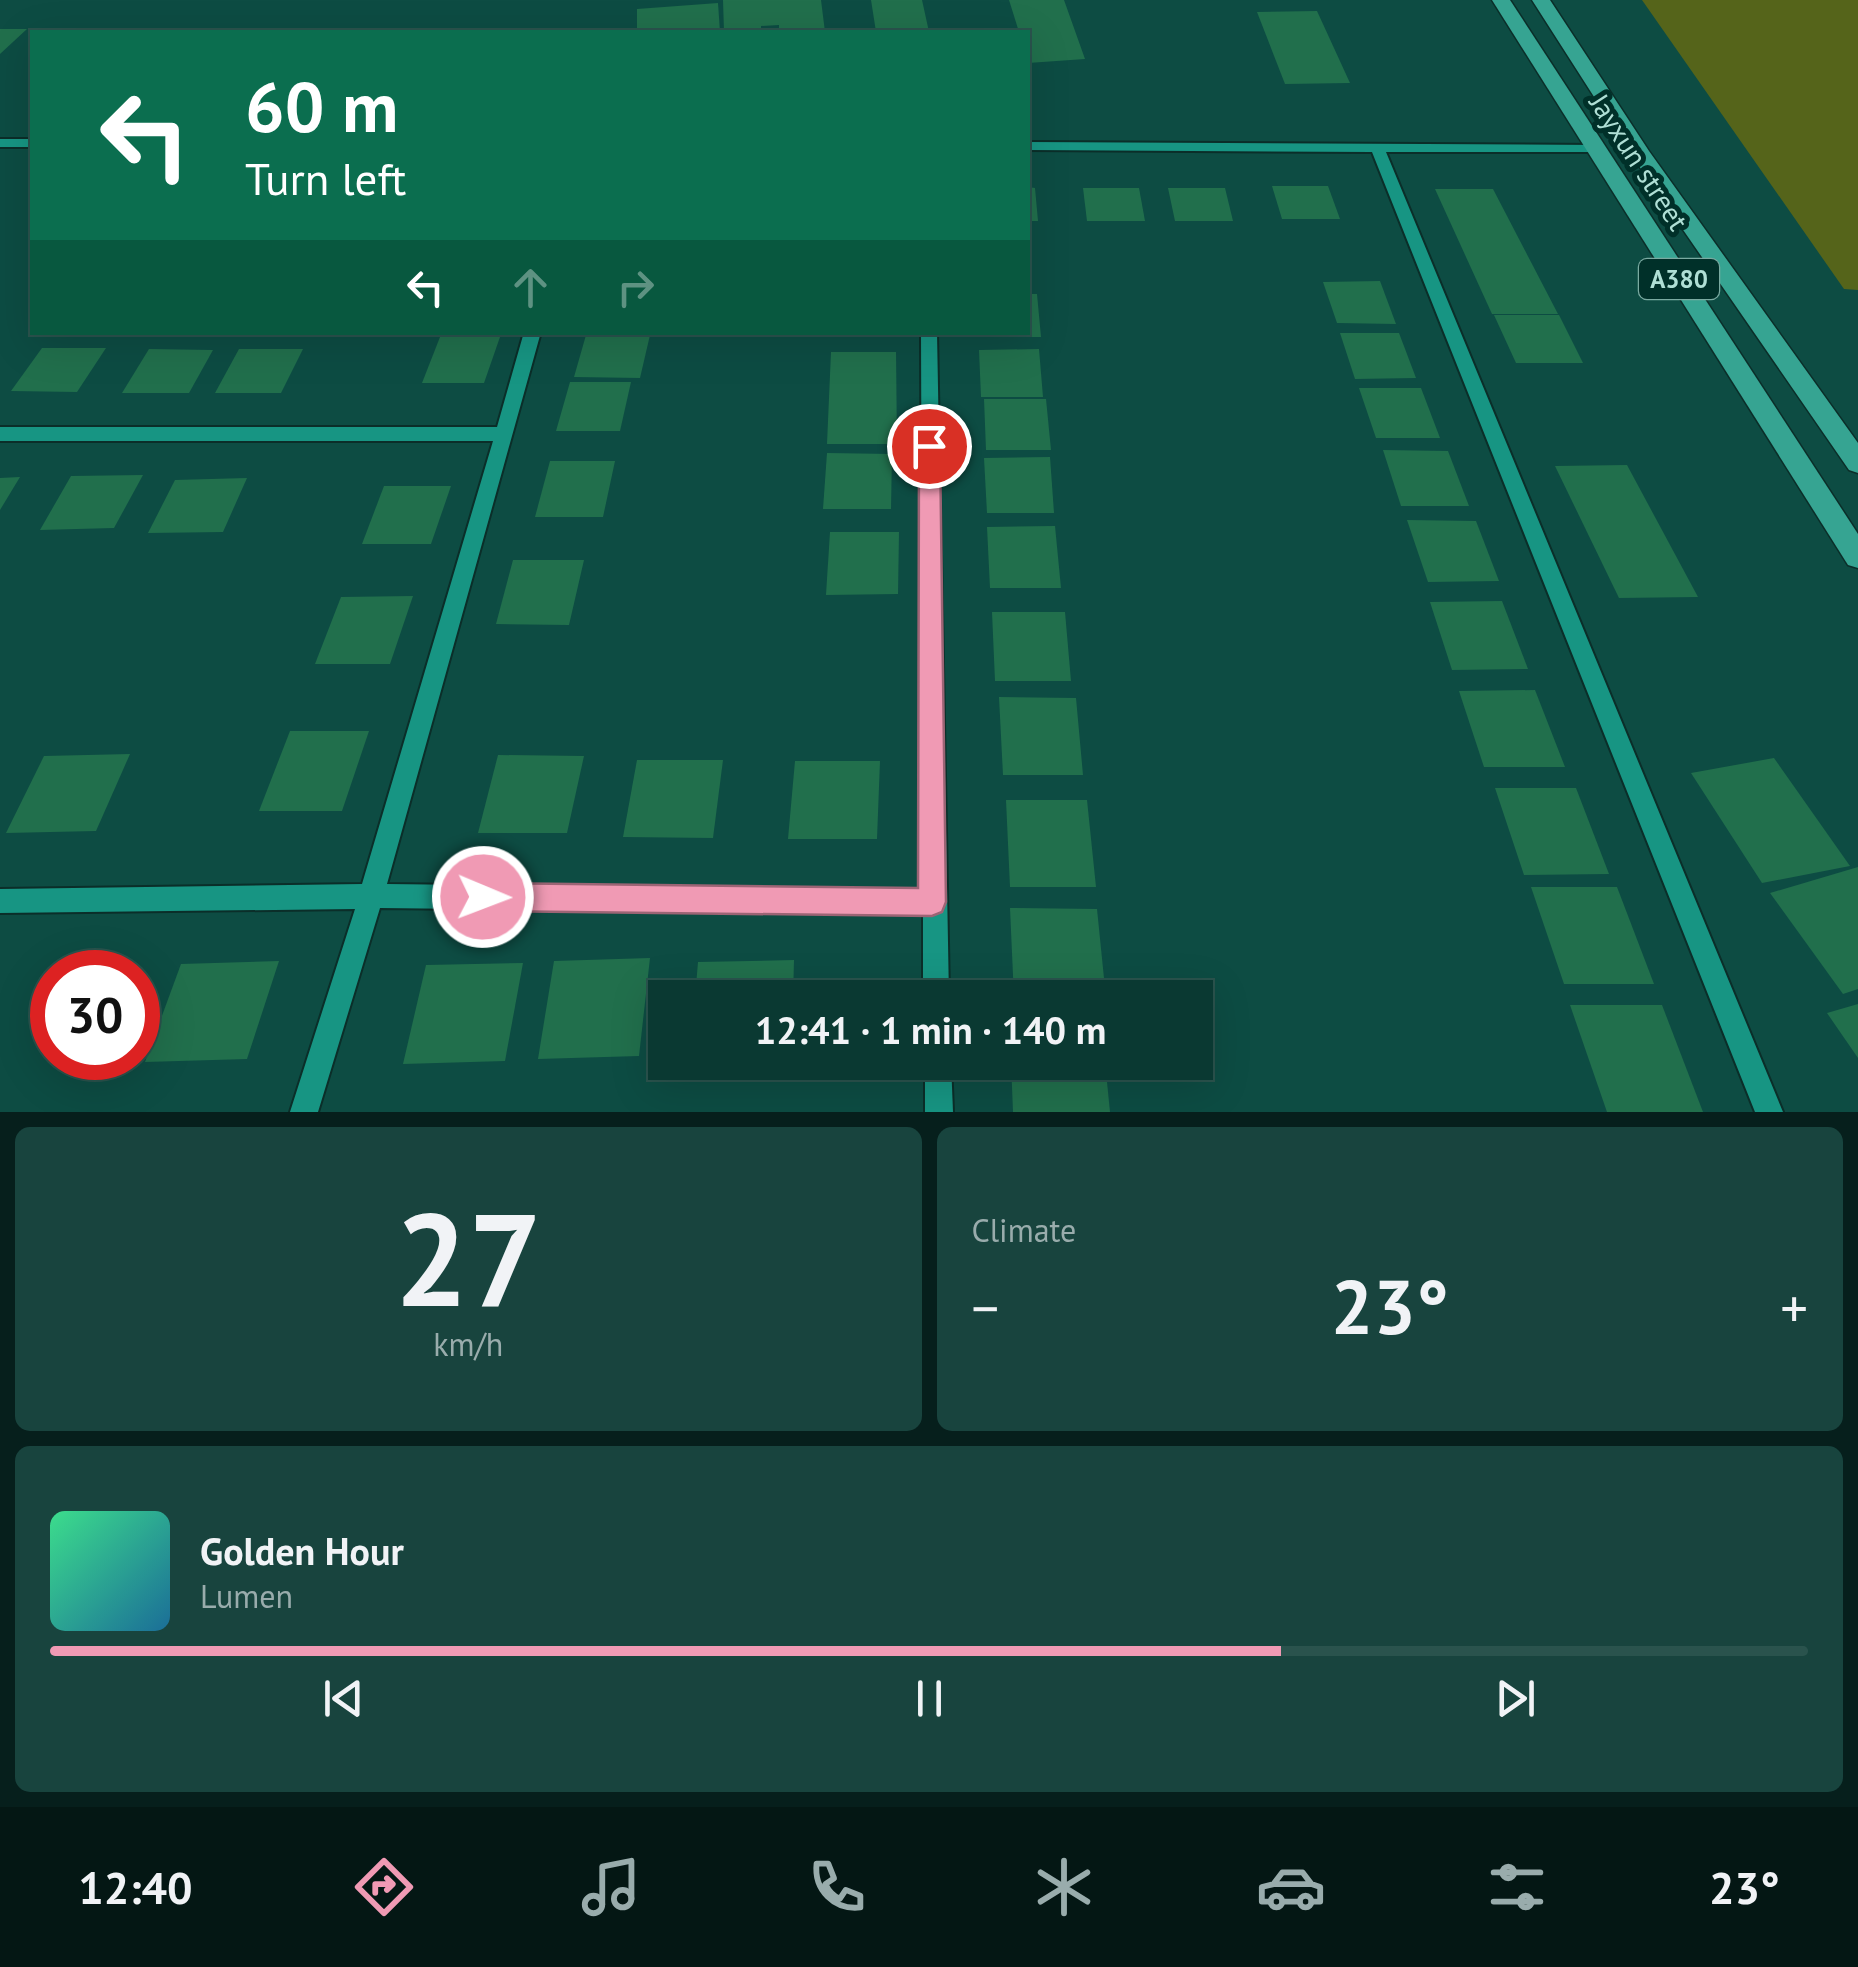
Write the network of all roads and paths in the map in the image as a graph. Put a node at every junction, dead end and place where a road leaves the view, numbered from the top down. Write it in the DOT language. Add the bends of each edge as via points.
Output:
graph roads {
  1 [pos="1501,0"];
  2 [pos="1540,0"];
  3 [pos="0,143"];
  4 [pos="30,143"];
  5 [pos="1030,146"];
  6 [pos="1378,147"];
  7 [pos="1593,148"];
  8 [pos="533,335"];
  9 [pos="928,335"];
  10 [pos="0,434"];
  11 [pos="504,434"];
  12 [pos="1858,463"];
  13 [pos="1858,557"];
  14 [pos="371,896"];
  15 [pos="0,901"];
  16 [pos="932,902"];
  17 [pos="935,980"];
  18 [pos="939,1080"];
  19 [pos="304,1112"];
  20 [pos="940,1112"];
  21 [pos="1769,1112"];
  1 -- 7 [label="highway, Jayxun street / A380"];
  2 -- 12 [label="highway, Jayxun street / A380"];
  3 -- 4 [label="street"];
  5 -- 6 [label="street"];
  6 -- 7 [label="street"];
  6 -- 21 [label="street"];
  7 -- 13 [label="highway, Jayxun street / A380"];
  8 -- 11 [label="street"];
  9 -- 16 [label="street"];
  10 -- 11 [label="street"];
  11 -- 14 [label="street"];
  14 -- 15 [label="street"];
  14 -- 16 [label="street"];
  14 -- 19 [label="street"];
  16 -- 17 [label="street"];
  18 -- 20 [label="street"];
}
